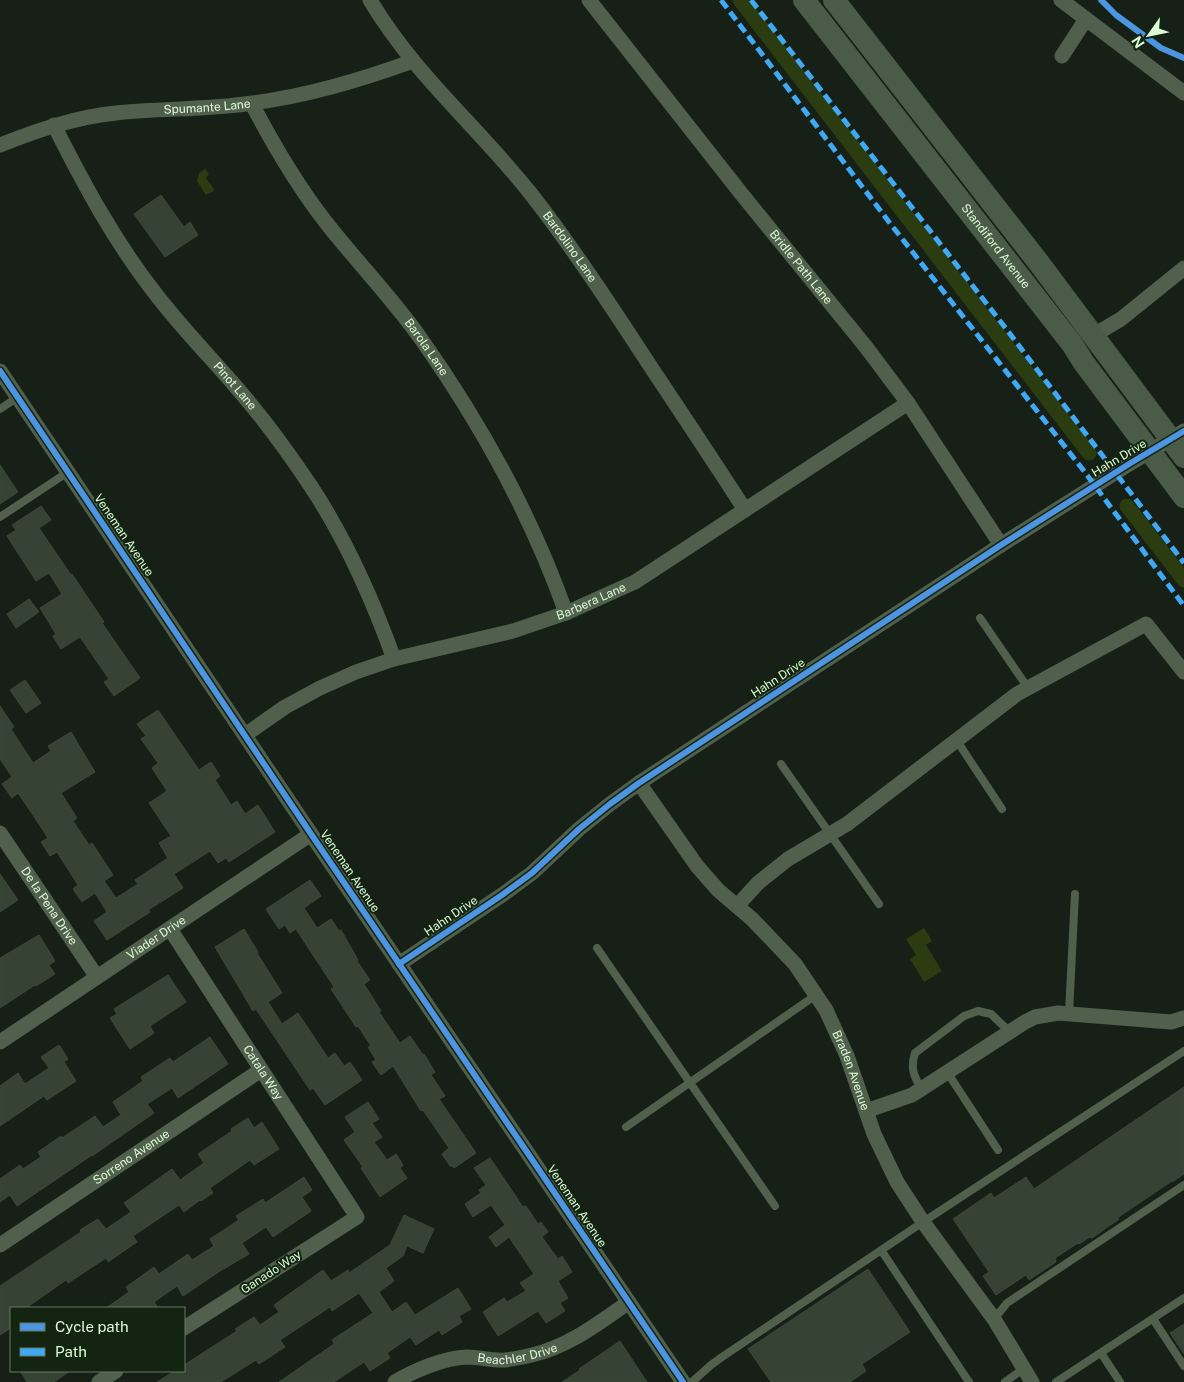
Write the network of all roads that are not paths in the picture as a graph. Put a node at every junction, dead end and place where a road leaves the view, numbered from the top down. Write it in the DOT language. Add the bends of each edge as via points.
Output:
graph roads {
  1 [pos="370,0"];
  2 [pos="589,0"];
  3 [pos="804,0"];
  4 [pos="834,0"];
  5 [pos="1061,0"];
  6 [pos="1086,19"];
  7 [pos="1062,56"];
  8 [pos="413,61"];
  9 [pos="1184,93"];
  10 [pos="252,104"];
  11 [pos="54,125"];
  12 [pos="0,145"];
  13 [pos="1184,268"];
  14 [pos="1094,335"];
  15 [pos="0,371"];
  16 [pos="18,397"];
  17 [pos="908,403"];
  18 [pos="0,409"];
  19 [pos="1180,443"];
  20 [pos="1150,452"];
  21 [pos="68,472"];
  22 [pos="1184,496"];
  23 [pos="745,510"];
  24 [pos="0,517"];
  25 [pos="1001,545"];
  26 [pos="566,613"];
  27 [pos="980,618"];
  28 [pos="394,659"];
  29 [pos="1184,672"];
  30 [pos="1028,688"];
  31 [pos="245,735"];
  32 [pos="957,741"];
  33 [pos="781,764"];
  34 [pos="639,783"];
  35 [pos="1002,809"];
  36 [pos="311,834"];
  37 [pos="829,834"];
  38 [pos="2,839"];
  39 [pos="1075,894"];
  40 [pos="879,904"];
  41 [pos="737,906"];
  42 [pos="170,929"];
  43 [pos="596,948"];
  44 [pos="399,964"];
  45 [pos="97,977"];
  46 [pos="816,995"];
  47 [pos="1069,1014"];
  48 [pos="1184,1018"];
  49 [pos="1010,1032"];
  50 [pos="0,1042"];
  51 [pos="1184,1051"];
  52 [pos="262,1070"];
  53 [pos="947,1072"];
  54 [pos="690,1082"];
  55 [pos="921,1089"];
  56 [pos="866,1111"];
  57 [pos="626,1127"];
  58 [pos="998,1150"];
  59 [pos="1184,1186"];
  60 [pos="775,1206"];
  61 [pos="357,1217"];
  62 [pos="923,1222"];
  63 [pos="0,1245"];
  64 [pos="881,1250"];
  65 [pos="1184,1298"];
  66 [pos="629,1302"];
  67 [pos="1153,1318"];
  68 [pos="994,1319"];
  69 [pos="185,1327"];
  70 [pos="1101,1353"];
  71 [pos="1184,1366"];
  72 [pos="114,1372"];
  73 [pos="1027,1376"];
  74 [pos="98,1382"];
  75 [pos="395,1382"];
  76 [pos="683,1382"];
  77 [pos="692,1382"];
  78 [pos="969,1382"];
  79 [pos="1005,1382"];
  80 [pos="1056,1382"];
  81 [pos="1120,1382"];
  1 -- 8 [label="street, Bardolino Lane"];
  2 -- 17 [label="street, Bridle Path Lane"];
  3 -- 20 [label="main road, Standiford Avenue" via="1072,344"];
  4 -- 14 [label="main road, Standiford Avenue"];
  5 -- 6 [label="street"];
  6 -- 7 [label="street"];
  6 -- 9 [label="street"];
  8 -- 10 [label="street, Spumante Lane" via="323,90"];
  8 -- 23 [label="street, Bardolino Lane" via="492,148 570,245"];
  10 -- 11 [label="street, Spumante Lane" via="115,113"];
  10 -- 26 [label="street, Barola Lane" via="297,183 413,328 456,390 514,490"];
  11 -- 12 [label="street, Spumante Lane"];
  11 -- 28 [label="street, Pinot Lane" via="101,214 132,262 157,296 244,396 311,486 344,541"];
  13 -- 14 [label="street" via="1121,319"];
  14 -- 19 [label="main road, Standiford Avenue"];
  15 -- 16 [label="street, Veneman Avenue"];
  16 -- 18 [label="lane"];
  16 -- 21 [label="street, Veneman Avenue"];
  17 -- 23 [label="street, Barbera Lane"];
  17 -- 25 [label="street, Bridle Path Lane"];
  19 -- 20 [label="street, Hahn Drive"];
  20 -- 22 [label="main road, Standiford Avenue"];
  20 -- 25 [label="street, Hahn Drive"];
  21 -- 24 [label="lane"];
  21 -- 31 [label="street, Veneman Avenue"];
  23 -- 26 [label="street, Barbera Lane" via="635,582"];
  25 -- 34 [label="street, Hahn Drive"];
  26 -- 28 [label="street, Barbera Lane" via="513,631"];
  27 -- 30 [label="lane"];
  28 -- 31 [label="street, Barbera Lane" via="320,688"];
  29 -- 30 [label="street" via="1146,624"];
  30 -- 32 [label="street"];
  31 -- 36 [label="street, Veneman Avenue"];
  32 -- 35 [label="lane"];
  32 -- 37 [label="street"];
  33 -- 37 [label="lane"];
  34 -- 41 [label="street, Braden Avenue" via="697,866"];
  34 -- 44 [label="street, Hahn Drive" via="579,829 532,873"];
  36 -- 42 [label="street, Viader Drive"];
  36 -- 44 [label="street, Veneman Avenue"];
  37 -- 40 [label="lane"];
  37 -- 41 [label="street" via="788,858"];
  38 -- 45 [label="street, De la Pena Drive"];
  39 -- 47 [label="lane"];
  41 -- 46 [label="street, Braden Avenue" via="795,964"];
  42 -- 45 [label="street, Viader Drive"];
  42 -- 52 [label="street, Catala Way"];
  43 -- 54 [label="lane"];
  44 -- 66 [label="street, Veneman Avenue"];
  45 -- 50 [label="street, Viader Drive"];
  46 -- 54 [label="lane"];
  46 -- 56 [label="street, Braden Avenue" via="847,1056"];
  47 -- 48 [label="street" via="1171,1022"];
  47 -- 49 [label="street" via="1035,1017"];
  49 -- 53 [label="street"];
  49 -- 55 [label="lane" via="991,1014 978,1011 964,1016 915,1053 912,1062 914,1075"];
  51 -- 62 [label="lane"];
  52 -- 61 [label="street, Catala Way"];
  52 -- 63 [label="street, Sorreno Avenue"];
  53 -- 55 [label="street"];
  53 -- 58 [label="lane"];
  54 -- 57 [label="lane"];
  54 -- 60 [label="lane"];
  55 -- 56 [label="street"];
  56 -- 62 [label="street, Braden Avenue" via="891,1170"];
  59 -- 68 [label="lane" via="1007,1303"];
  61 -- 69 [label="street, Ganado Way"];
  62 -- 64 [label="lane"];
  62 -- 68 [label="street, Braden Avenue"];
  64 -- 77 [label="lane" via="722,1357"];
  64 -- 78 [label="lane"];
  65 -- 67 [label="lane"];
  66 -- 75 [label="street, Beachler Drive" via="582,1334 533,1355 504,1360 466,1357 422,1368"];
  66 -- 76 [label="street, Veneman Avenue"];
  67 -- 70 [label="lane"];
  67 -- 71 [label="lane"];
  68 -- 73 [label="street, Braden Avenue"];
  70 -- 80 [label="lane"];
  70 -- 81 [label="lane"];
  72 -- 74 [label="street"];
  73 -- 79 [label="lane"];
}
